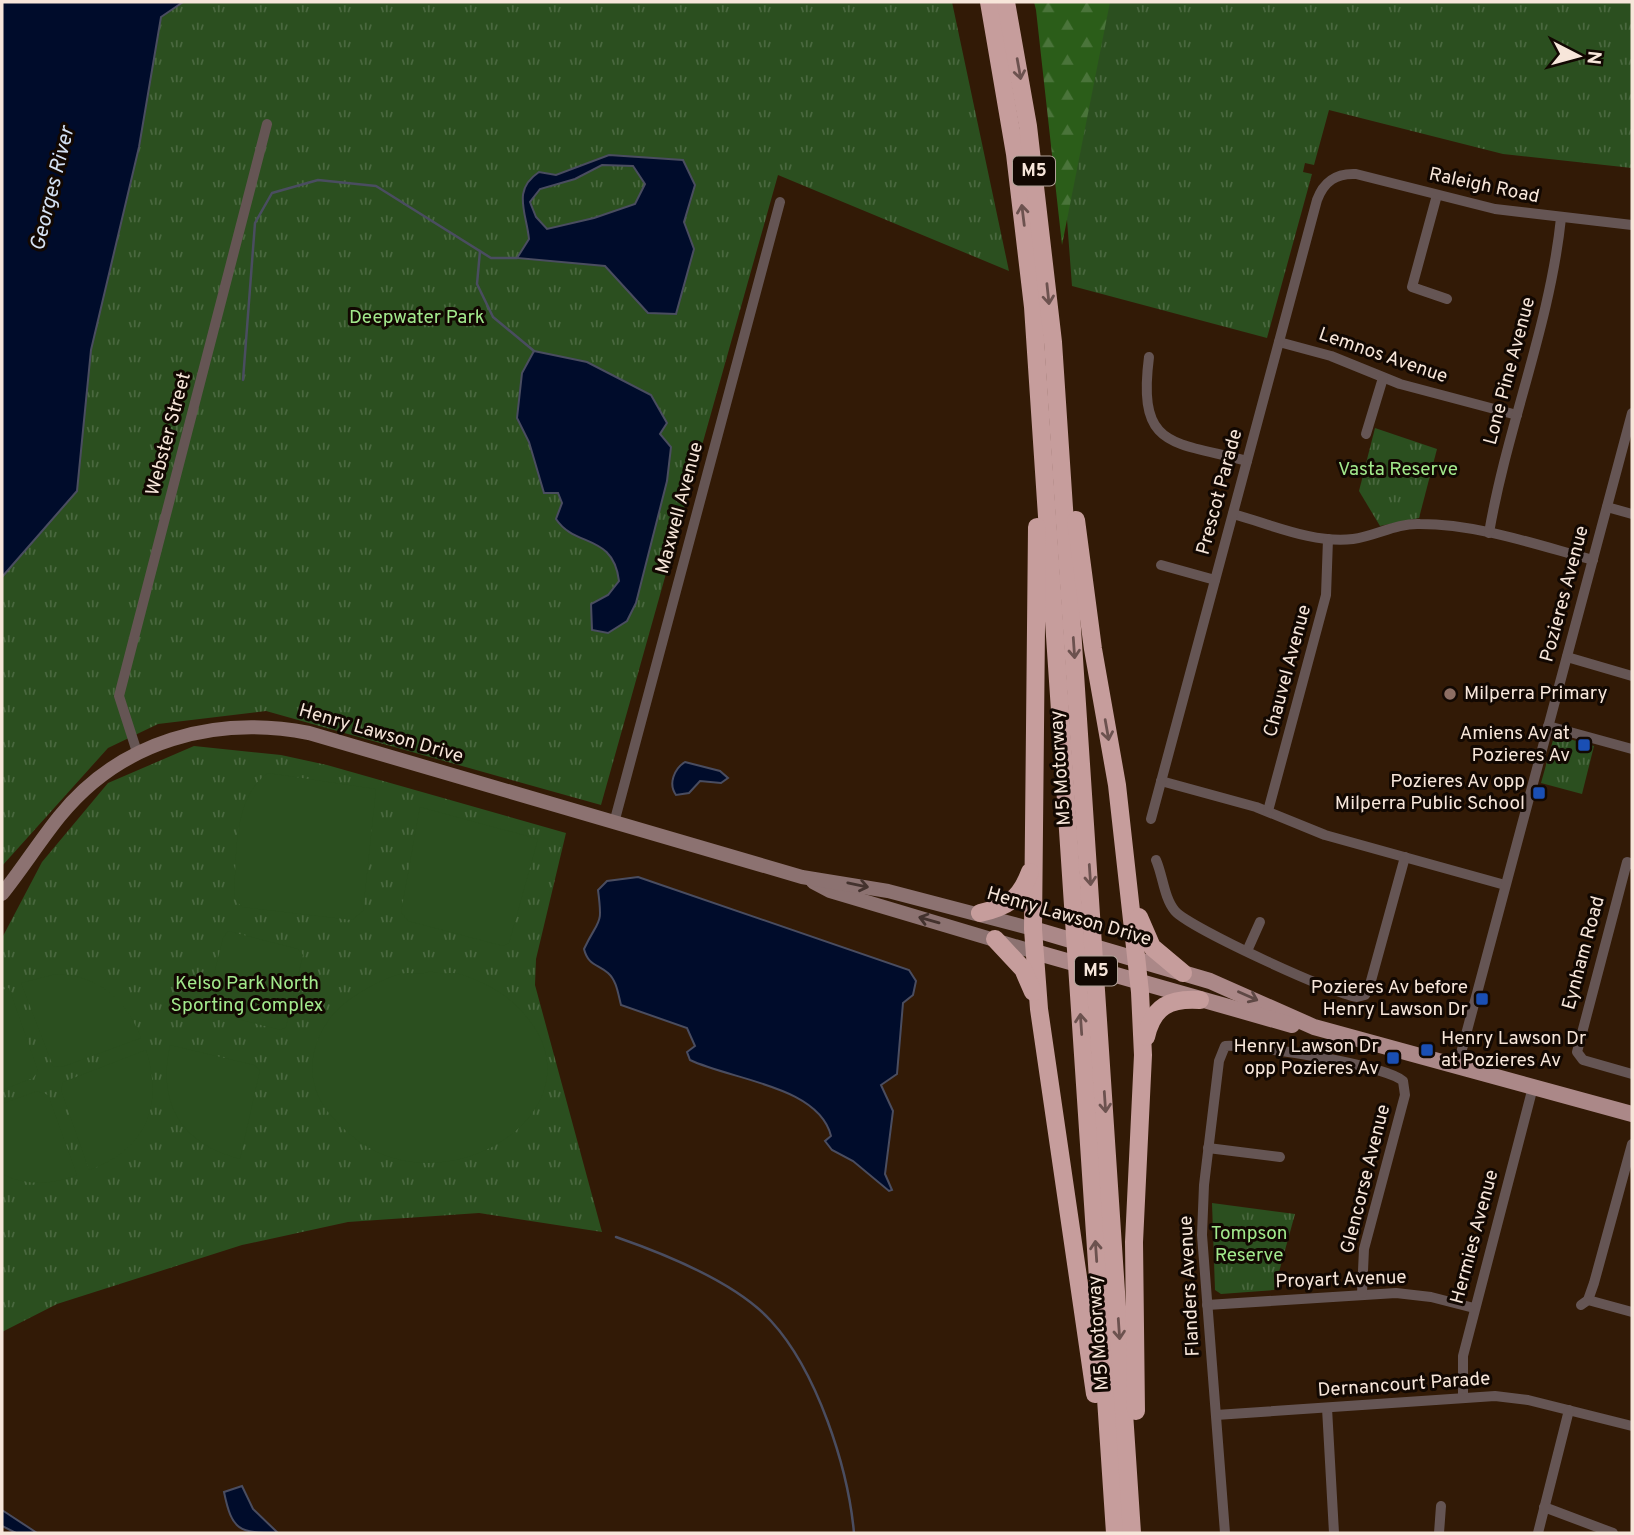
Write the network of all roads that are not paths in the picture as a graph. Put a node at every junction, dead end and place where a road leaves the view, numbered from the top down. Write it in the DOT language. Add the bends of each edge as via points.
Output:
graph roads {
  1 [pos="989,2"];
  2 [pos="1006,2"];
  3 [pos="267,124"];
  4 [pos="1331,179"];
  5 [pos="1437,195"];
  6 [pos="780,202"];
  7 [pos="1562,218"];
  8 [pos="1632,225"];
  9 [pos="1447,299"];
  10 [pos="1033,307"];
  11 [pos="1053,342"];
  12 [pos="1279,342"];
  13 [pos="1149,357"];
  14 [pos="1383,378"];
  15 [pos="1632,413"];
  16 [pos="1517,415"];
  17 [pos="1366,434"];
  18 [pos="1247,461"];
  19 [pos="1607,507"];
  20 [pos="1233,514"];
  21 [pos="1632,514"];
  22 [pos="1489,533"];
  23 [pos="1328,539"];
  24 [pos="1593,560"];
  25 [pos="1161,565"];
  26 [pos="1215,580"];
  27 [pos="1567,657"];
  28 [pos="1632,676"];
  29 [pos="1548,726"];
  30 [pos="1632,749"];
  31 [pos="137,752"];
  32 [pos="1161,781"];
  33 [pos="1268,811"];
  34 [pos="1151,819"];
  35 [pos="614,823"];
  36 [pos="1405,857"];
  37 [pos="1156,860"];
  38 [pos="1632,864"];
  39 [pos="1031,867"];
  40 [pos="802,877"];
  41 [pos="1505,885"];
  42 [pos="2,894"];
  43 [pos="1131,894"];
  44 [pos="980,913"];
  45 [pos="1260,922"];
  46 [pos="1033,929"];
  47 [pos="995,939"];
  48 [pos="1247,951"];
  49 [pos="1044,954"];
  50 [pos="1137,959"];
  51 [pos="1184,973"];
  52 [pos="1138,981"];
  53 [pos="1200,1000"];
  54 [pos="1039,1009"];
  55 [pos="1314,1027"];
  56 [pos="1233,1045"];
  57 [pos="1143,1055"];
  58 [pos="1457,1068"];
  59 [pos="1632,1073"];
  60 [pos="1533,1087"];
  61 [pos="1632,1114"];
  62 [pos="1632,1144"];
  63 [pos="1208,1148"];
  64 [pos="1280,1157"];
  65 [pos="1362,1293"];
  66 [pos="1207,1305"];
  67 [pos="1474,1308"];
  68 [pos="1632,1312"];
  69 [pos="1463,1397"];
  70 [pos="1327,1408"];
  71 [pos="1569,1410"];
  72 [pos="1216,1415"];
  73 [pos="1632,1426"];
  74 [pos="1441,1506"];
  75 [pos="1544,1507"];
  76 [pos="1114,1533"];
  77 [pos="1135,1533"];
  78 [pos="1225,1533"];
  79 [pos="1334,1533"];
  80 [pos="1439,1533"];
  81 [pos="1538,1533"];
  82 [pos="1613,1533"];
  10 -- 1 [label="highway, M5 Motorway / M5, one-way" via="1015,154"];
  2 -- 11 [label="highway, M5 Motorway / M5, one-way" via="1028,126"];
  3 -- 31 [label="street, Webster Street" via="119,696"];
  4 -- 5 [label="street, Raleigh Road" via="1356,174"];
  4 -- 12 [label="street, Prescot Parade" via="1317,200"];
  5 -- 7 [label="street, Raleigh Road"];
  5 -- 9 [label="street" via="1408,287"];
  6 -- 35 [label="street, Maxwell Avenue"];
  7 -- 8 [label="street, Raleigh Road"];
  7 -- 16 [label="street, Lone Pine Avenue" via="1551,284"];
  10 -- 39 [label="highway" via="1038,588"];
  76 -- 10 [label="highway, M5 Motorway / M5, one-way"];
  11 -- 43 [label="highway, one-way"];
  11 -- 77 [label="highway, M5 Motorway / M5, one-way"];
  12 -- 14 [label="street, Lemnos Avenue" via="1331,356"];
  12 -- 18 [label="street, Prescot Parade"];
  13 -- 18 [label="street" via="1149,410 1157,432 1170,440"];
  14 -- 16 [label="street, Lemnos Avenue"];
  14 -- 17 [label="street"];
  15 -- 19 [label="street, Pozieres Avenue"];
  16 -- 22 [label="street, Lone Pine Avenue"];
  18 -- 20 [label="street, Prescot Parade"];
  19 -- 21 [label="street"];
  19 -- 24 [label="street, Pozieres Avenue"];
  20 -- 23 [label="street"];
  20 -- 26 [label="street, Prescot Parade"];
  22 -- 23 [label="street" via="1410,524 1361,537"];
  22 -- 24 [label="street"];
  23 -- 33 [label="street, Chauvel Avenue" via="1326,595"];
  24 -- 27 [label="street, Pozieres Avenue"];
  25 -- 26 [label="street"];
  26 -- 32 [label="street, Prescot Parade"];
  27 -- 28 [label="street"];
  27 -- 29 [label="street, Pozieres Avenue"];
  29 -- 30 [label="street"];
  29 -- 41 [label="street, Pozieres Avenue"];
  31 -- 35 [label="main road, Henry Lawson Drive" via="203,730 280,727"];
  31 -- 42 [label="main road, Henry Lawson Drive" via="77,797"];
  32 -- 33 [label="street"];
  32 -- 34 [label="street, Prescot Parade"];
  33 -- 36 [label="street" via="1317,832"];
  35 -- 40 [label="main road, Henry Lawson Drive"];
  36 -- 41 [label="street"];
  36 -- 48 [label="street" via="1365,995 1350,996"];
  37 -- 48 [label="street" via="1172,906 1182,918"];
  38 -- 59 [label="street, Eynham Road" via="1627,862 1623,875 1578,1045 1580,1058"];
  39 -- 44 [label="highway" via="1014,902"];
  39 -- 46 [label="highway"];
  40 -- 44 [label="main road, Henry Lawson Drive, one-way"];
  47 -- 40 [label="main road, Henry Lawson Drive, one-way" via="830,891"];
  41 -- 58 [label="street, Pozieres Avenue"];
  43 -- 50 [label="highway"];
  43 -- 51 [label="highway" via="1152,947"];
  44 -- 46 [label="main road, Henry Lawson Drive"];
  45 -- 48 [label="street"];
  46 -- 49 [label="highway"];
  46 -- 50 [label="main road, Henry Lawson Drive"];
  47 -- 49 [label="main road, Henry Lawson Drive"];
  47 -- 54 [label="highway" via="1023,969"];
  49 -- 52 [label="main road, Henry Lawson Drive"];
  49 -- 54 [label="highway"];
  50 -- 51 [label="main road, Henry Lawson Drive"];
  50 -- 52 [label="highway"];
  51 -- 55 [label="main road, Henry Lawson Drive, one-way"];
  52 -- 53 [label="main road, Henry Lawson Drive"];
  52 -- 57 [label="highway"];
  53 -- 55 [label="main road, Henry Lawson Drive" via="1301,1028"];
  53 -- 57 [label="highway" via="1183,999 1161,1006 1153,1017"];
  54 -- 76 [label="highway"];
  55 -- 58 [label="main road, Henry Lawson Drive"];
  56 -- 63 [label="street, Flanders Avenue" via="1221,1051"];
  56 -- 65 [label="street, Glencorse Avenue" via="1367,1067 1403,1081 1405,1095 1362,1256"];
  57 -- 77 [label="highway" via="1134,1208"];
  58 -- 60 [label="main road, Henry Lawson Drive"];
  60 -- 61 [label="main road, Henry Lawson Drive"];
  60 -- 67 [label="street, Hermies Avenue"];
  62 -- 68 [label="street" via="1585,1302"];
  63 -- 64 [label="street"];
  63 -- 66 [label="street, Flanders Avenue" via="1202,1218"];
  65 -- 66 [label="street, Proyart Avenue"];
  65 -- 67 [label="street, Proyart Avenue" via="1431,1297"];
  66 -- 72 [label="street, Flanders Avenue"];
  67 -- 69 [label="street, Hermies Avenue" via="1463,1356"];
  69 -- 70 [label="street, Dernancourt Parade"];
  69 -- 71 [label="street, Dernancourt Parade" via="1520,1398"];
  70 -- 72 [label="street, Dernancourt Parade"];
  70 -- 79 [label="street"];
  71 -- 73 [label="street, Dernancourt Parade"];
  71 -- 75 [label="street"];
  72 -- 78 [label="street, Flanders Avenue"];
  74 -- 80 [label="street"];
  75 -- 81 [label="street"];
  75 -- 82 [label="street"];
}
